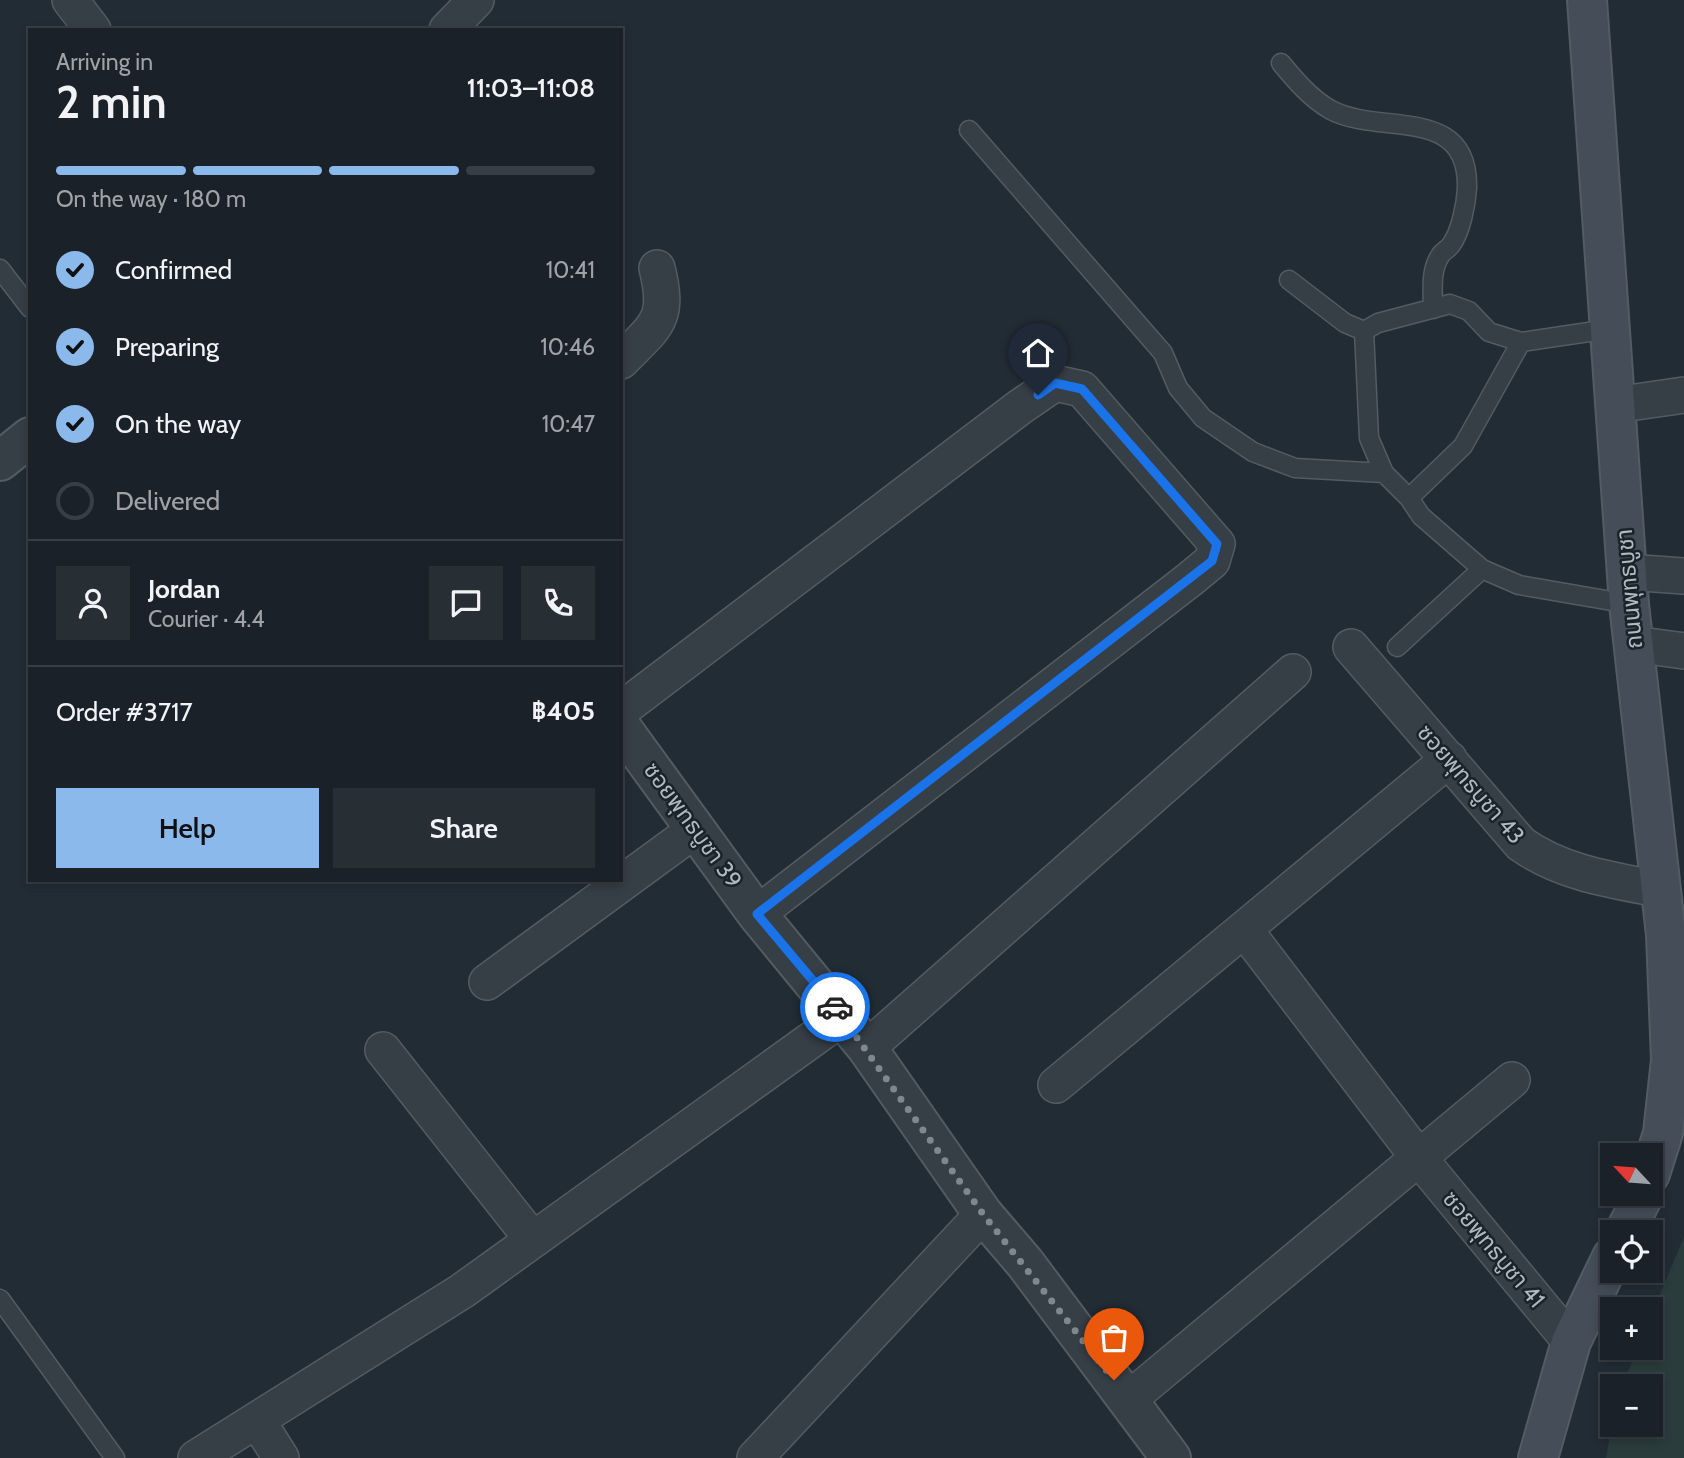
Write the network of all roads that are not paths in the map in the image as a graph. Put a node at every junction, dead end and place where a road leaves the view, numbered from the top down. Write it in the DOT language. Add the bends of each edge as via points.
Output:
graph roads {
  1 [pos="70,0"];
  2 [pos="477,0"];
  3 [pos="1587,0"];
  4 [pos="91,28"];
  5 [pos="449,28"];
  6 [pos="1280,63"];
  7 [pos="970,130"];
  8 [pos="657,268"];
  9 [pos="0,269"];
  10 [pos="1289,280"];
  11 [pos="28,305"];
  12 [pos="1433,309"];
  13 [pos="1609,329"];
  14 [pos="1364,331"];
  15 [pos="1521,342"];
  16 [pos="623,359"];
  17 [pos="1684,395"];
  18 [pos="1615,405"];
  19 [pos="28,439"];
  20 [pos="0,461"];
  21 [pos="1384,473"];
  22 [pos="1409,498"];
  23 [pos="1482,569"];
  24 [pos="1684,576"];
  25 [pos="1628,588"];
  26 [pos="1633,644"];
  27 [pos="1351,647"];
  28 [pos="1397,647"];
  29 [pos="1684,651"];
  30 [pos="1293,672"];
  31 [pos="623,708"];
  32 [pos="623,730"];
  33 [pos="1449,760"];
  34 [pos="696,829"];
  35 [pos="1659,889"];
  36 [pos="757,914"];
  37 [pos="1244,929"];
  38 [pos="1675,934"];
  39 [pos="487,982"];
  40 [pos="843,1017"];
  41 [pos="867,1048"];
  42 [pos="383,1050"];
  43 [pos="1513,1080"];
  44 [pos="1056,1084"];
  45 [pos="1660,1143"];
  46 [pos="1418,1157"];
  47 [pos="983,1214"];
  48 [pos="533,1240"];
  49 [pos="1600,1282"];
  50 [pos="0,1299"];
  51 [pos="1571,1342"];
  52 [pos="1129,1399"];
  53 [pos="257,1420"];
  54 [pos="115,1458"];
  55 [pos="196,1458"];
  56 [pos="281,1458"];
  57 [pos="755,1458"];
  58 [pos="1171,1458"];
  59 [pos="1538,1458"];
  1 -- 4 [label="street"];
  2 -- 5 [label="street"];
  3 -- 13 [label="main road, ถนนพุทธบูชา"];
  6 -- 12 [label="lane" via="1331,110 1364,121 1426,127 1452,140 1463,160 1467,188 1452,245 1440,256 1433,276"];
  7 -- 21 [label="lane" via="1163,353 1178,388 1203,418 1253,452 1295,468"];
  8 -- 16 [label="street" via="664,298 659,321"];
  9 -- 11 [label="lane"];
  10 -- 14 [label="lane" via="1345,323"];
  12 -- 14 [label="lane"];
  12 -- 15 [label="lane" via="1450,304 1469,312 1489,332"];
  13 -- 15 [label="lane"];
  13 -- 18 [label="main road, ถนนพุทธบูชา"];
  14 -- 21 [label="lane" via="1369,438"];
  15 -- 22 [label="lane" via="1463,446"];
  17 -- 18 [label="street"];
  18 -- 25 [label="main road, ถนนพุทธบูชา"];
  19 -- 20 [label="street"];
  21 -- 22 [label="lane"];
  22 -- 23 [label="lane" via="1421,516"];
  23 -- 25 [label="lane" via="1519,585"];
  23 -- 28 [label="lane"];
  24 -- 25 [label="street"];
  25 -- 26 [label="main road, ถนนพุทธบูชา"];
  26 -- 29 [label="street"];
  26 -- 35 [label="main road, ถนนพุทธบูชา"];
  27 -- 33 [label="street, ซอยพุทธบูชา 43"];
  30 -- 41 [label="street"];
  31 -- 36 [label="street" via="1055,383 1082,389 1217,544 1212,561 1189,580"];
  32 -- 34 [label="street, ซอยพุทธบูชา 39"];
  33 -- 35 [label="street, ซอยพุทธบูชา 43" via="1521,844 1537,856 1587,875"];
  33 -- 37 [label="street"];
  34 -- 36 [label="street, ซอยพุทธบูชา 39"];
  34 -- 39 [label="street"];
  35 -- 38 [label="main road, ถนนพุทธบูชา"];
  36 -- 40 [label="street, ซอยพุทธบูชา 39"];
  37 -- 44 [label="street"];
  37 -- 46 [label="street, ซอยพุทธบูชา 41"];
  38 -- 45 [label="main road, ถนนพุทธบูชา" via="1671,1060"];
  40 -- 41 [label="street, ซอยพุทธบูชา 39"];
  40 -- 48 [label="street"];
  41 -- 47 [label="street, ซอยพุทธบูชา 39"];
  42 -- 48 [label="street"];
  43 -- 46 [label="street"];
  46 -- 51 [label="street, ซอยพุทธบูชา 41"];
  46 -- 52 [label="street"];
  47 -- 52 [label="street, ซอยพุทธบูชา 39"];
  47 -- 57 [label="street"];
  48 -- 53 [label="street" via="462,1291"];
  49 -- 51 [label="main road"];
  50 -- 54 [label="lane"];
  51 -- 59 [label="main road"];
  52 -- 58 [label="street, ซอยพุทธบูชา 39"];
  53 -- 55 [label="street"];
  53 -- 56 [label="street"];
}
